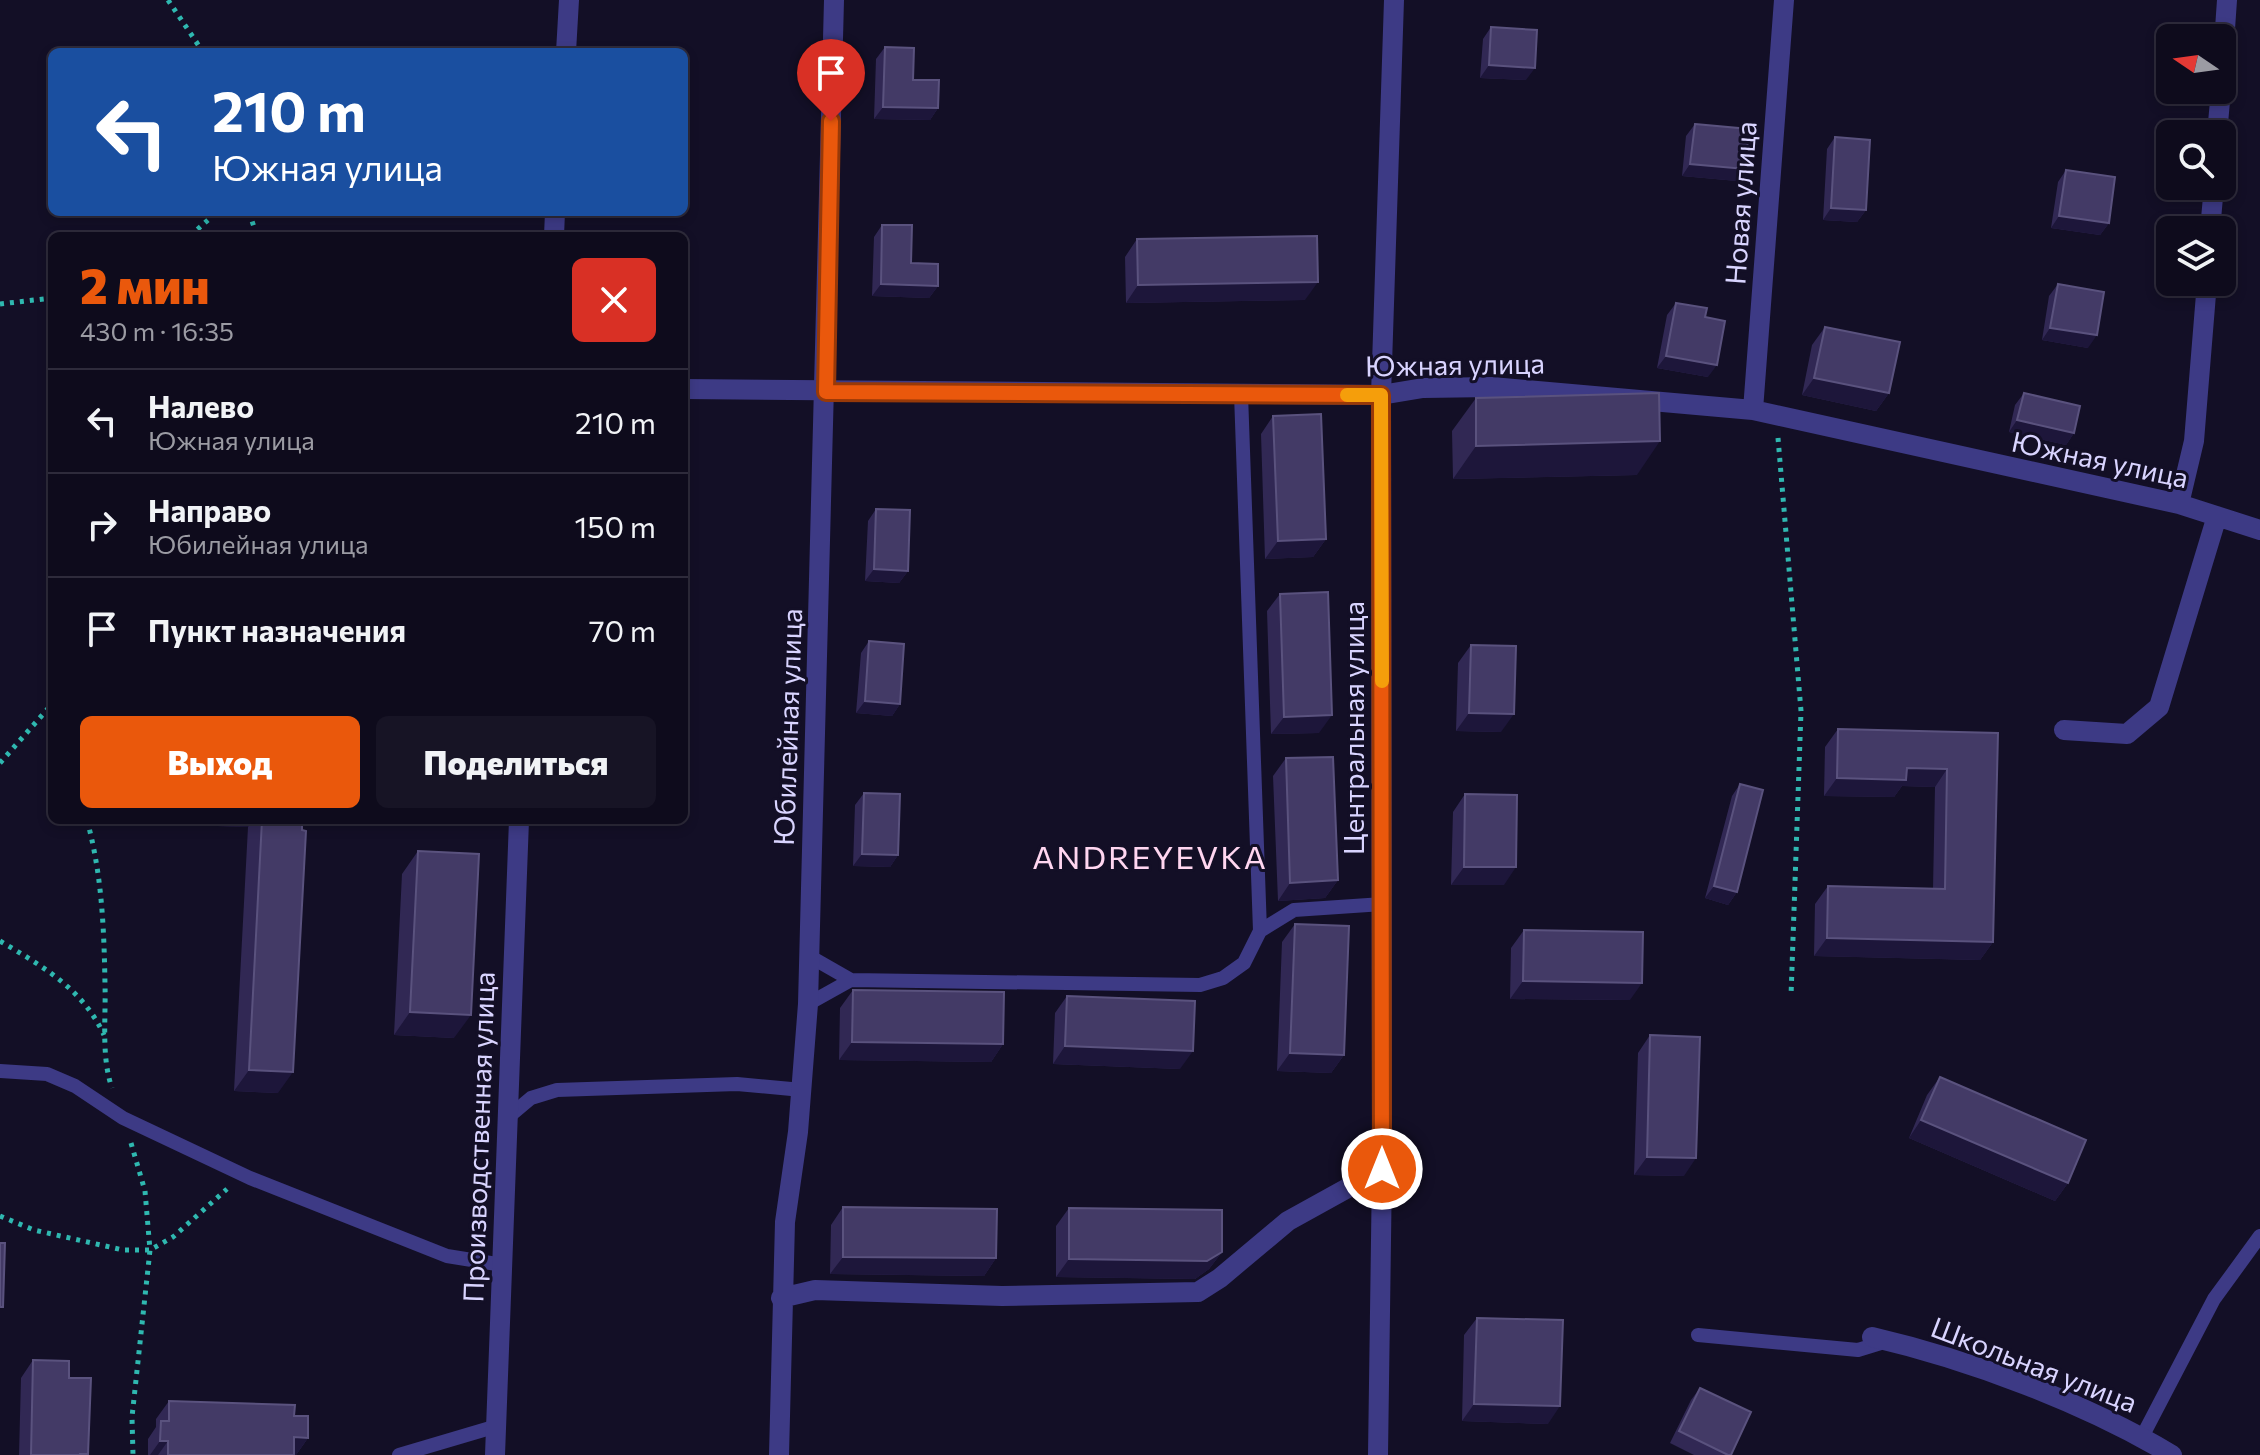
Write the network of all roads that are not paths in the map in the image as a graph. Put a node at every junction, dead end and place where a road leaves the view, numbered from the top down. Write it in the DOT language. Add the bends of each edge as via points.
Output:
graph roads {
  1 [pos="569,0"];
  2 [pos="834,0"];
  3 [pos="1394,0"];
  4 [pos="1784,0"];
  5 [pos="2227,0"];
  6 [pos="2225,24"];
  7 [pos="566,48"];
  8 [pos="2206,296"];
  9 [pos="688,389"];
  10 [pos="826,392"];
  11 [pos="1241,394"];
  12 [pos="1381,395"];
  13 [pos="1753,410"];
  14 [pos="2179,504"];
  15 [pos="2217,516"];
  16 [pos="2260,530"];
  17 [pos="2064,730"];
  18 [pos="519,824"];
  19 [pos="1383,904"];
  20 [pos="1260,931"];
  21 [pos="809,956"];
  22 [pos="851,980"];
  23 [pos="808,1004"];
  24 [pos="0,1071"];
  25 [pos="802,1090"];
  26 [pos="506,1119"];
  27 [pos="1382,1169"];
  28 [pos="2260,1236"];
  29 [pos="503,1265"];
  30 [pos="781,1298"];
  31 [pos="1698,1335"];
  32 [pos="1880,1339"];
  33 [pos="497,1426"];
  34 [pos="2142,1437"];
  35 [pos="399,1455"];
  36 [pos="495,1455"];
  37 [pos="779,1455"];
  38 [pos="1378,1455"];
  39 [pos="2172,1455"];
  1 -- 7 [label="street"];
  2 -- 10 [label="street, Юбилейная улица"];
  3 -- 12 [label="street, Центральная улица"];
  4 -- 13 [label="street, Новая улица"];
  5 -- 6 [label="street"];
  8 -- 14 [label="street" via="2194,441"];
  9 -- 10 [label="street, Южная улица"];
  10 -- 11 [label="street, Южная улица"];
  10 -- 21 [label="street, Юбилейная улица"];
  11 -- 12 [label="street, Южная улица"];
  11 -- 20 [label="lane"];
  12 -- 13 [label="street, Южная улица" via="1492,387"];
  12 -- 19 [label="street, Центральная улица"];
  13 -- 14 [label="street, Южная улица"];
  14 -- 15 [label="street, Южная улица"];
  15 -- 16 [label="street, Южная улица"];
  15 -- 17 [label="street" via="2159,707 2127,734"];
  18 -- 26 [label="street, Производственная улица"];
  19 -- 20 [label="lane" via="1294,910"];
  19 -- 27 [label="street, Центральная улица"];
  20 -- 22 [label="lane" via="1244,963 1223,978 1200,985"];
  21 -- 22 [label="lane"];
  21 -- 23 [label="street, Юбилейная улица"];
  22 -- 23 [label="lane"];
  23 -- 25 [label="street, Юбилейная улица"];
  24 -- 29 [label="lane" via="47,1074 123,1118 250,1178 447,1256"];
  25 -- 26 [label="lane" via="737,1084 557,1090 531,1098"];
  25 -- 30 [label="street, Юбилейная улица"];
  26 -- 29 [label="street, Производственная улица"];
  27 -- 30 [label="street" via="1288,1221 1198,1292 1002,1296 815,1290"];
  27 -- 38 [label="street, Центральная улица"];
  28 -- 34 [label="lane" via="2214,1299"];
  29 -- 33 [label="street, Производственная улица"];
  30 -- 37 [label="street, Юбилейная улица"];
  31 -- 32 [label="lane" via="1858,1350"];
  32 -- 34 [label="street, Школьная улица" via="2020,1383"];
  33 -- 35 [label="lane"];
  33 -- 36 [label="street, Производственная улица"];
  34 -- 39 [label="street, Школьная улица"];
}
